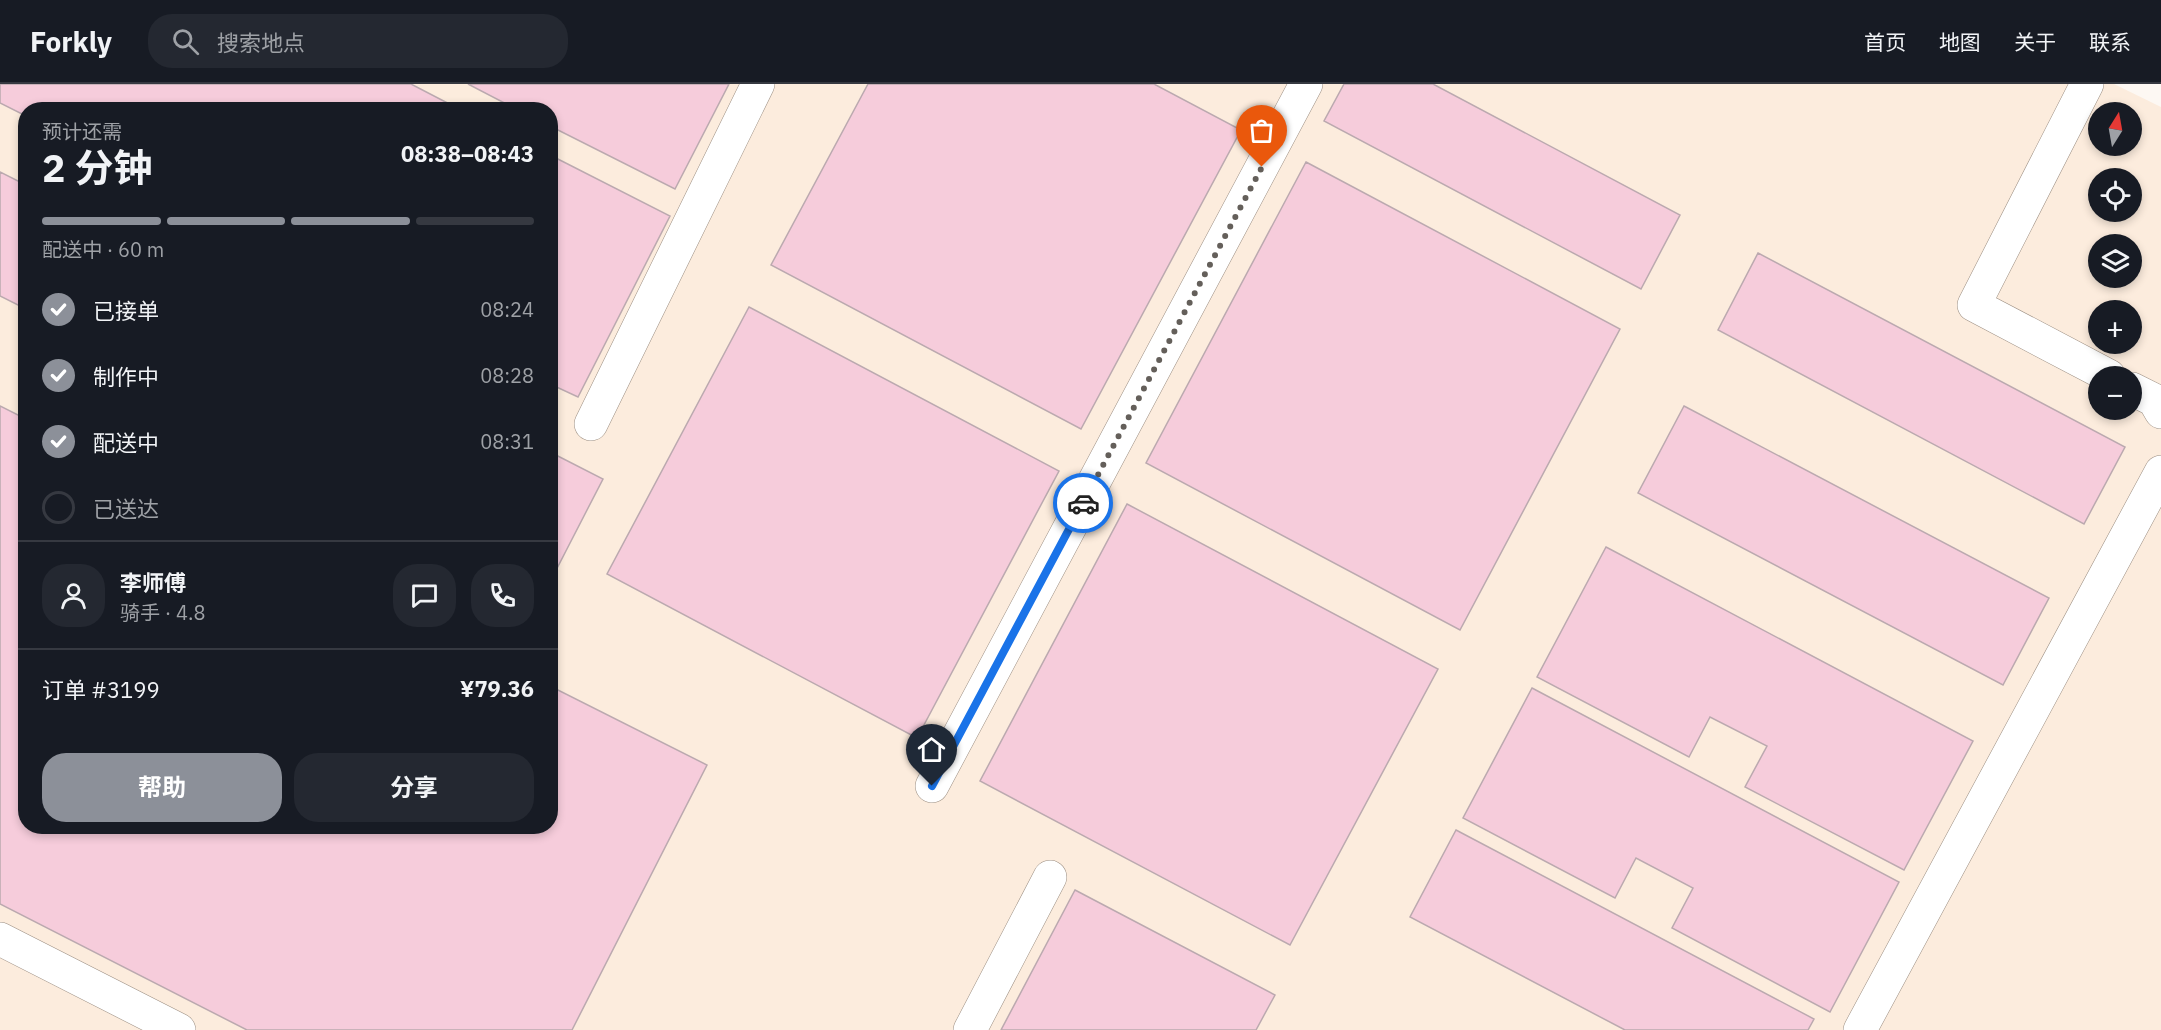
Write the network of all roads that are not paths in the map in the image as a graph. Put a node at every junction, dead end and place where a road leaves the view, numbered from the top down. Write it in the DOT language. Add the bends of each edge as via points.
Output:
graph roads {
  1 [pos="758,84"];
  2 [pos="1306,84"];
  3 [pos="2087,84"];
  4 [pos="2090,366"];
  5 [pos="2142,394"];
  6 [pos="2161,412"];
  7 [pos="591,424"];
  8 [pos="2161,472"];
  9 [pos="932,786"];
  10 [pos="1050,877"];
  11 [pos="0,939"];
  12 [pos="179,1030"];
  13 [pos="970,1030"];
  14 [pos="1860,1030"];
  1 -- 7 [label="lane"];
  2 -- 9 [label="lane"];
  3 -- 4 [label="lane" via="1974,306"];
  5 -- 6 [label="lane" via="2154,400"];
  8 -- 14 [label="lane"];
  10 -- 13 [label="lane"];
  11 -- 12 [label="lane"];
}
